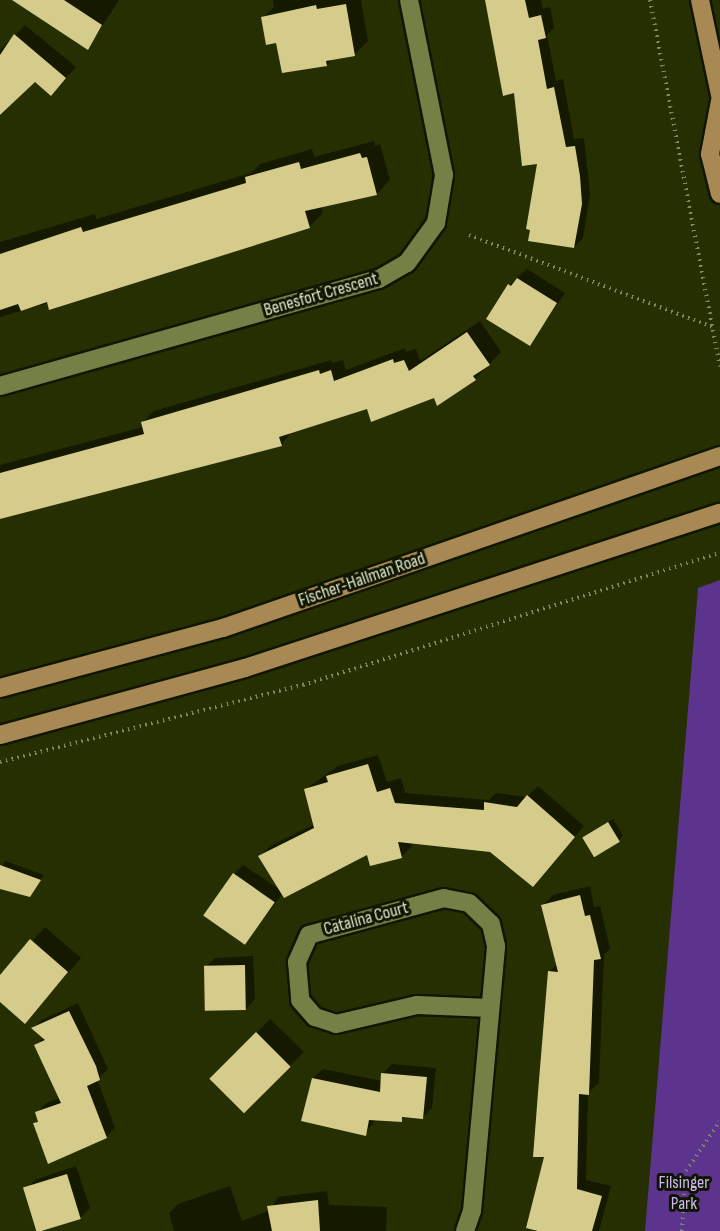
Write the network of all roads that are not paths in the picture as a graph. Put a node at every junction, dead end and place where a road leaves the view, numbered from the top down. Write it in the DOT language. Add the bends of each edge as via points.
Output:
graph roads {
  1 [pos="409,0"];
  2 [pos="700,0"];
  3 [pos="720,95"];
  4 [pos="720,101"];
  5 [pos="720,194"];
  6 [pos="0,386"];
  7 [pos="720,456"];
  8 [pos="720,513"];
  9 [pos="0,688"];
  10 [pos="0,735"];
  11 [pos="490,1008"];
  12 [pos="465,1231"];
  1 -- 6 [label="street, Benesfort Crescent" via="444,175 436,223 407,263 379,279"];
  2 -- 3 [label="main road"];
  4 -- 5 [label="main road" via="710,154"];
  7 -- 9 [label="main road, Fischer-Hallman Road" via="223,628"];
  8 -- 10 [label="main road" via="245,668"];
  11 -- 11 [label="street, Catalina Court" via="496,946 491,924 469,903 444,898 309,934 297,962 300,1000 315,1017 336,1024 417,1005"];
  11 -- 12 [label="street, Catalina Court" via="472,1211"];
}
